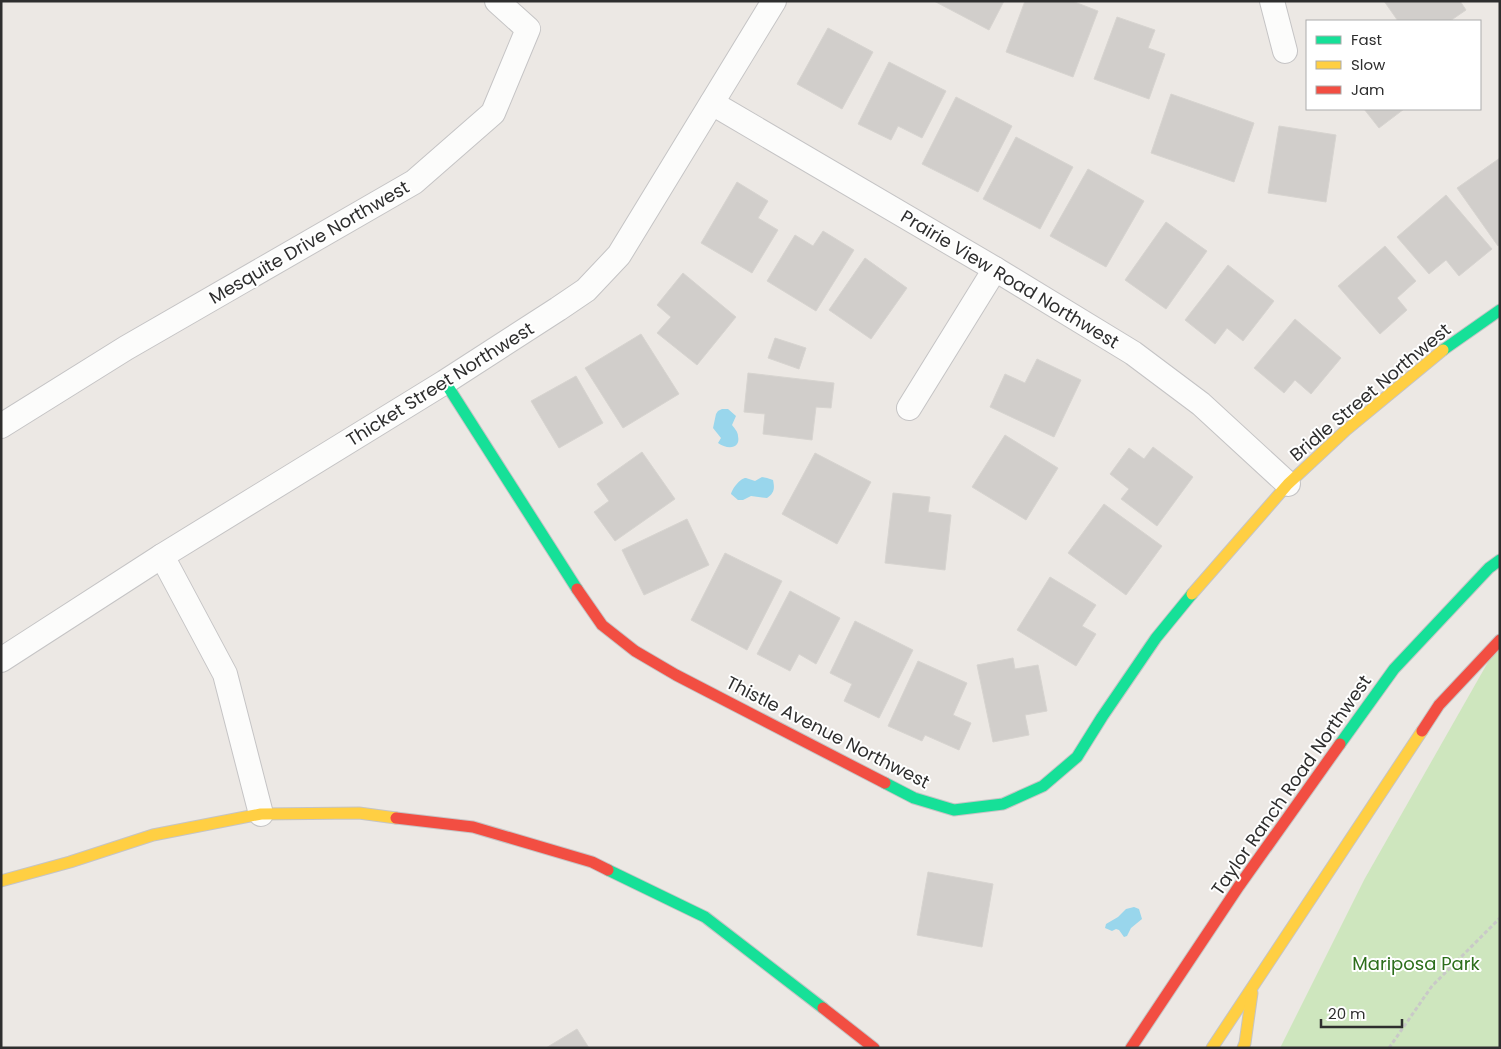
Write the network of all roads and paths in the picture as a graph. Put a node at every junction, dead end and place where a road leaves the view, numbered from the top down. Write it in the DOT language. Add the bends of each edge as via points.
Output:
graph roads {
  1 [pos="497,1"];
  2 [pos="774,1"];
  3 [pos="1272,1"];
  4 [pos="1285,51"];
  5 [pos="712,103"];
  6 [pos="995,268"];
  7 [pos="1500,310"];
  8 [pos="446,382"];
  9 [pos="909,408"];
  10 [pos="1,426"];
  11 [pos="1288,484"];
  12 [pos="162,556"];
  13 [pos="1500,560"];
  14 [pos="1500,640"];
  15 [pos="1,660"];
  16 [pos="261,814"];
  17 [pos="1,881"];
  18 [pos="1500,918"];
  19 [pos="1252,987"];
  20 [pos="816,1004"];
  21 [pos="855,1048"];
  22 [pos="874,1048"];
  23 [pos="1131,1048"];
  24 [pos="1212,1048"];
  25 [pos="1244,1048"];
  26 [pos="1389,1048"];
  1 -- 10 [label="street, Mesquite Drive Northwest" via="528,30 493,113 414,182 126,348"];
  2 -- 5 [label="street, Thicket Street Northwest"];
  3 -- 4 [label="street"];
  5 -- 6 [label="street, Prairie View Road Northwest"];
  5 -- 8 [label="street, Thicket Street Northwest" via="619,255 586,290"];
  6 -- 9 [label="street"];
  6 -- 11 [label="street, Prairie View Road Northwest" via="1133,352 1201,404"];
  7 -- 11 [label="street, Bridle Street Northwest" via="1434,356"];
  8 -- 11 [label="street, Thistle Avenue Northwest" via="602,625 635,651 676,675 914,798 954,810 1003,804 1043,786 1077,757 1156,638"];
  8 -- 12 [label="street, Thicket Street Northwest"];
  12 -- 15 [label="street, Thicket Street Northwest"];
  12 -- 16 [label="street" via="225,674"];
  13 -- 23 [label="street, Taylor Ranch Road Northwest" via="1394,669 1239,886"];
  14 -- 19 [label="street" via="1439,705"];
  16 -- 17 [label="street" via="153,835"];
  16 -- 20 [label="street" via="360,813 473,827 592,862 705,917"];
  18 -- 26 [label="path" via="1432,986"];
  19 -- 24 [label="street"];
  19 -- 25 [label="street"];
  20 -- 21 [label="street"];
  20 -- 22 [label="street"];
}
